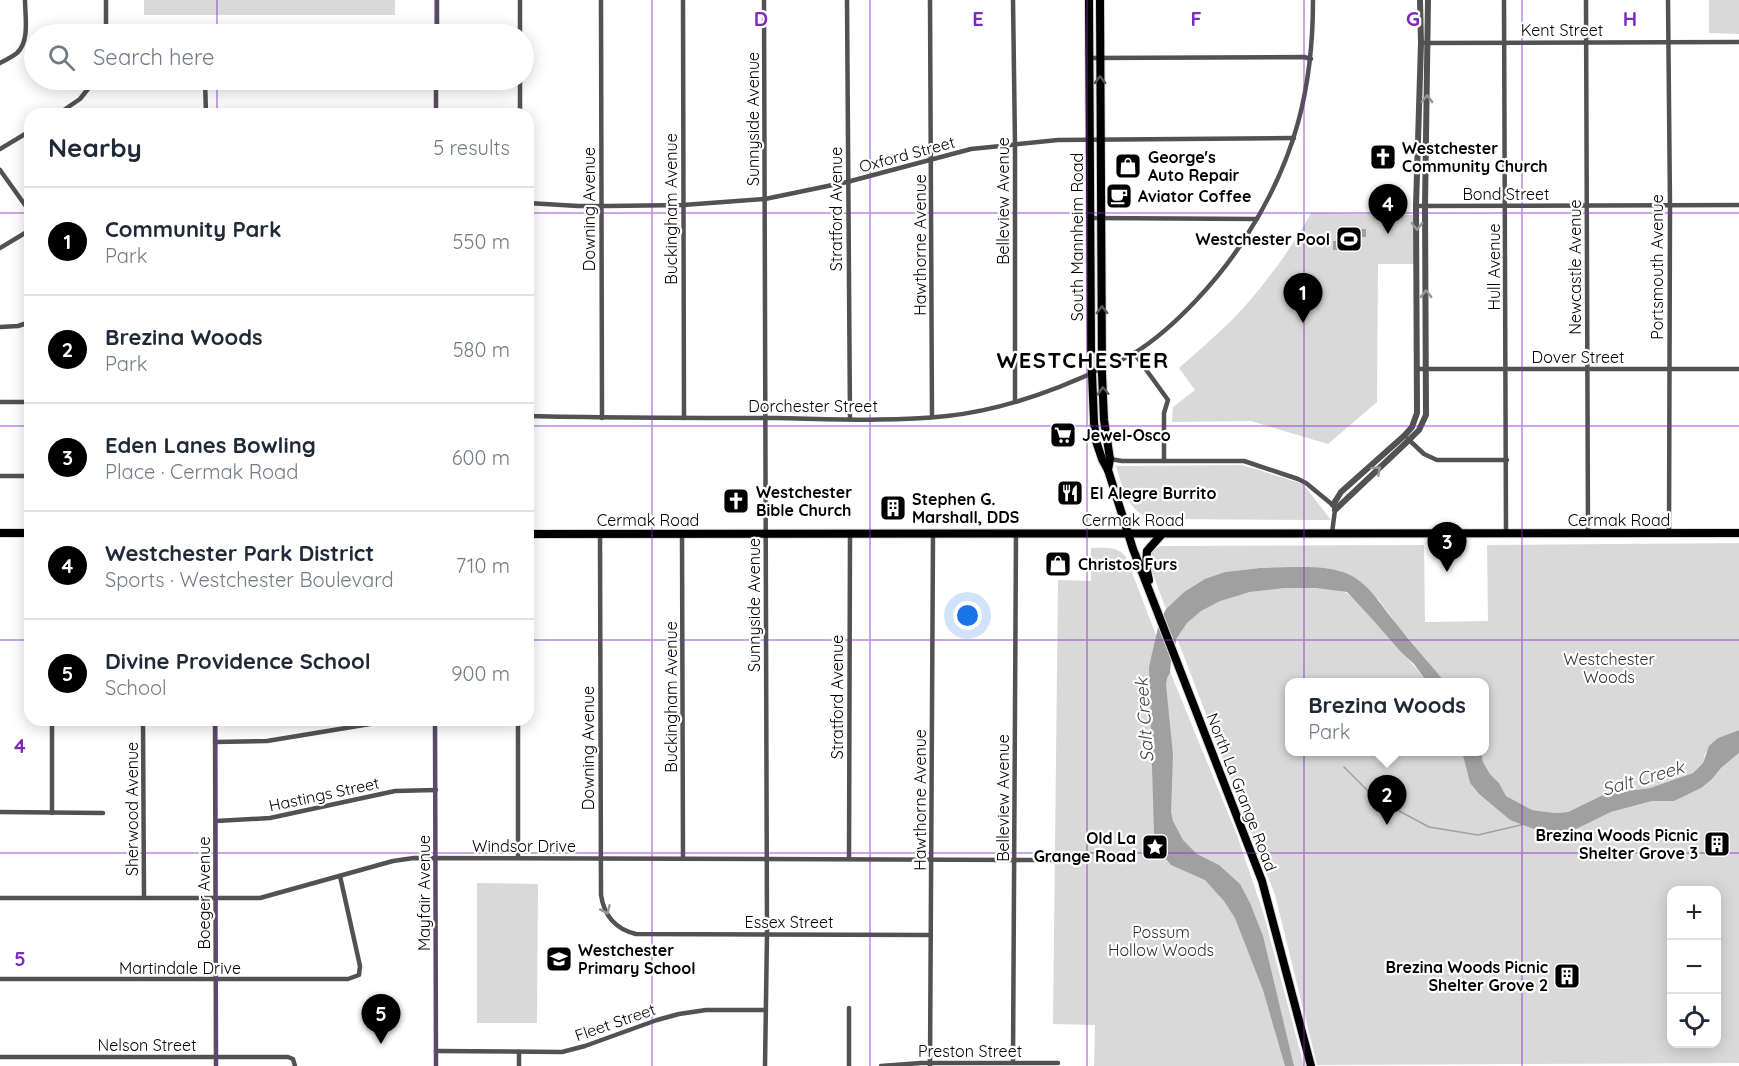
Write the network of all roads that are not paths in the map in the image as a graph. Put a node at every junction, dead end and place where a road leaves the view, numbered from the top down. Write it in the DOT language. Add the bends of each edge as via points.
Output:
graph roads {
  1 [pos="25,0"];
  2 [pos="106,0"];
  3 [pos="437,0"];
  4 [pos="519,0"];
  5 [pos="601,0"];
  6 [pos="683,0"];
  7 [pos="764,0"];
  8 [pos="847,0"];
  9 [pos="930,0"];
  10 [pos="1012,0"];
  11 [pos="1089,0"];
  12 [pos="1100,0"];
  13 [pos="1313,0"];
  14 [pos="1420,0"];
  15 [pos="1428,0"];
  16 [pos="1504,0"];
  17 [pos="1586,0"];
  18 [pos="1668,0"];
  19 [pos="25,24"];
  20 [pos="106,24"];
  21 [pos="436,24"];
  22 [pos="520,24"];
  23 [pos="24,40"];
  24 [pos="1586,42"];
  25 [pos="1668,42"];
  26 [pos="1739,42"];
  27 [pos="1424,43"];
  28 [pos="1505,43"];
  29 [pos="1089,58"];
  30 [pos="1100,58"];
  31 [pos="1311,58"];
  32 [pos="0,63"];
  33 [pos="87,90"];
  34 [pos="206,90"];
  35 [pos="436,90"];
  36 [pos="520,90"];
  37 [pos="67,108"];
  38 [pos="206,108"];
  39 [pos="436,108"];
  40 [pos="520,108"];
  41 [pos="24,135"];
  42 [pos="1294,138"];
  43 [pos="1101,139"];
  44 [pos="1090,140"];
  45 [pos="1015,144"];
  46 [pos="0,149"];
  47 [pos="932,159"];
  48 [pos="0,170"];
  49 [pos="847,182"];
  50 [pos="765,199"];
  51 [pos="534,203"];
  52 [pos="24,204"];
  53 [pos="683,205"];
  54 [pos="1739,205"];
  55 [pos="601,206"];
  56 [pos="1416,206"];
  57 [pos="1425,206"];
  58 [pos="1505,206"];
  59 [pos="1587,206"];
  60 [pos="1670,206"];
  61 [pos="1091,218"];
  62 [pos="1102,219"];
  63 [pos="1257,219"];
  64 [pos="24,234"];
  65 [pos="0,248"];
  66 [pos="24,323"];
  67 [pos="0,327"];
  68 [pos="1134,353"];
  69 [pos="1102,369"];
  70 [pos="1417,369"];
  71 [pos="1426,369"];
  72 [pos="1506,369"];
  73 [pos="1588,369"];
  74 [pos="1669,369"];
  75 [pos="1739,369"];
  76 [pos="1092,373"];
  77 [pos="0,402"];
  78 [pos="24,402"];
  79 [pos="1015,402"];
  80 [pos="534,417"];
  81 [pos="932,417"];
  82 [pos="602,418"];
  83 [pos="684,418"];
  84 [pos="766,418"];
  85 [pos="849,419"];
  86 [pos="1407,438"];
  87 [pos="1110,459"];
  88 [pos="1507,460"];
  89 [pos="1122,461"];
  90 [pos="1164,461"];
  91 [pos="1108,470"];
  92 [pos="0,476"];
  93 [pos="24,476"];
  94 [pos="1334,507"];
  95 [pos="1332,532"];
  96 [pos="0,533"];
  97 [pos="24,533"];
  98 [pos="1669,533"];
  99 [pos="1739,533"];
  100 [pos="534,534"];
  101 [pos="600,534"];
  102 [pos="682,534"];
  103 [pos="766,534"];
  104 [pos="850,534"];
  105 [pos="933,534"];
  106 [pos="1016,534"];
  107 [pos="1128,534"];
  108 [pos="1162,534"];
  109 [pos="1506,534"];
  110 [pos="1588,534"];
  111 [pos="1152,600"];
  112 [pos="52,726"];
  113 [pos="143,726"];
  114 [pos="215,726"];
  115 [pos="358,726"];
  116 [pos="435,726"];
  117 [pos="518,726"];
  118 [pos="215,742"];
  119 [pos="436,790"];
  120 [pos="0,812"];
  121 [pos="52,813"];
  122 [pos="103,813"];
  123 [pos="216,821"];
  124 [pos="436,858"];
  125 [pos="518,858"];
  126 [pos="601,858"];
  127 [pos="683,859"];
  128 [pos="766,859"];
  129 [pos="849,859"];
  130 [pos="932,860"];
  131 [pos="1015,860"];
  132 [pos="1053,860"];
  133 [pos="340,876"];
  134 [pos="0,898"];
  135 [pos="144,898"];
  136 [pos="216,898"];
  137 [pos="647,934"];
  138 [pos="767,934"];
  139 [pos="932,934"];
  140 [pos="0,979"];
  141 [pos="216,980"];
  142 [pos="849,1008"];
  143 [pos="765,1010"];
  144 [pos="436,1052"];
  145 [pos="519,1052"];
  146 [pos="0,1057"];
  147 [pos="216,1057"];
  148 [pos="1013,1062"];
  149 [pos="1058,1063"];
  150 [pos="930,1064"];
  151 [pos="216,1066"];
  152 [pos="295,1066"];
  153 [pos="436,1066"];
  154 [pos="519,1066"];
  155 [pos="765,1066"];
  156 [pos="849,1066"];
  157 [pos="881,1066"];
  158 [pos="1311,1066"];
  1 -- 19 [label="street"];
  2 -- 20 [label="street"];
  3 -- 21 [label="street"];
  4 -- 22 [label="street"];
  5 -- 55 [label="street, Downing Avenue"];
  6 -- 53 [label="street, Buckingham Avenue"];
  7 -- 50 [label="street, Sunnyside Avenue"];
  8 -- 49 [label="street, Stratford Avenue"];
  9 -- 47 [label="street, Hawthorne Avenue"];
  10 -- 45 [label="street, Belleview Avenue"];
  11 -- 29 [label="main road, South Mannheim Road"];
  12 -- 30 [label="main road, South Mannheim Road"];
  13 -- 31 [label="street, Dorchester Street"];
  14 -- 27 [label="street"];
  15 -- 27 [label="street"];
  16 -- 28 [label="street, Hull Avenue"];
  17 -- 24 [label="street, Newcastle Avenue"];
  18 -- 25 [label="street, Portsmouth Avenue"];
  23 -- 32 [label="street" via="17,53"];
  24 -- 25 [label="street, Kent Street"];
  24 -- 28 [label="street, Kent Street"];
  24 -- 59 [label="street, Newcastle Avenue"];
  25 -- 26 [label="street, Kent Street"];
  25 -- 60 [label="street, Portsmouth Avenue"];
  27 -- 28 [label="street, Kent Street"];
  27 -- 56 [label="street"];
  57 -- 27 [label="street, one-way"];
  28 -- 58 [label="street, Hull Avenue"];
  29 -- 30 [label="street"];
  29 -- 44 [label="main road, South Mannheim Road"];
  30 -- 31 [label="street"];
  43 -- 30 [label="main road, South Mannheim Road, one-way"];
  31 -- 42 [label="street, Dorchester Street"];
  33 -- 37 [label="street"];
  34 -- 38 [label="street"];
  35 -- 39 [label="street"];
  36 -- 40 [label="street"];
  41 -- 46 [label="street"];
  42 -- 43 [label="street, Oxford Street"];
  42 -- 63 [label="street, Dorchester Street" via="1280,176"];
  43 -- 44 [label="street, Oxford Street"];
  43 -- 62 [label="main road, South Mannheim Road"];
  44 -- 45 [label="street, Oxford Street"];
  44 -- 61 [label="main road, South Mannheim Road"];
  45 -- 47 [label="street, Oxford Street"];
  45 -- 79 [label="street, Belleview Avenue"];
  47 -- 49 [label="street, Oxford Street"];
  47 -- 81 [label="street, Hawthorne Avenue"];
  48 -- 52 [label="street"];
  49 -- 50 [label="street, Oxford Street"];
  49 -- 85 [label="street, Stratford Avenue"];
  50 -- 53 [label="street, Oxford Street"];
  50 -- 84 [label="street, Sunnyside Avenue"];
  51 -- 55 [label="street, Oxford Street"];
  53 -- 55 [label="street, Oxford Street"];
  53 -- 83 [label="street, Buckingham Avenue"];
  54 -- 60 [label="street, Bond Street"];
  55 -- 82 [label="street, Downing Avenue"];
  56 -- 57 [label="street, Bond Street"];
  56 -- 70 [label="street, one-way"];
  57 -- 58 [label="street, Bond Street"];
  71 -- 57 [label="street, one-way"];
  58 -- 59 [label="street, Bond Street"];
  58 -- 72 [label="street, Hull Avenue"];
  59 -- 60 [label="street, Bond Street"];
  59 -- 73 [label="street, Newcastle Avenue"];
  60 -- 74 [label="street, Portsmouth Avenue"];
  61 -- 62 [label="street"];
  61 -- 76 [label="main road, South Mannheim Road"];
  62 -- 63 [label="street"];
  69 -- 62 [label="main road, South Mannheim Road, one-way"];
  63 -- 68 [label="street, Dorchester Street" via="1211,284"];
  64 -- 65 [label="street"];
  66 -- 67 [label="street"];
  68 -- 69 [label="street, Dorchester Street"];
  68 -- 90 [label="street" via="1168,400 1164,413"];
  69 -- 76 [label="street, Dorchester Street"];
  87 -- 69 [label="main road, South Mannheim Road, one-way"];
  70 -- 71 [label="street, Dover Street"];
  70 -- 86 [label="street" via="1417,413"];
  71 -- 72 [label="street, Dover Street"];
  71 -- 86 [label="street" via="1426,415 1419,430"];
  72 -- 73 [label="street, Dover Street"];
  72 -- 88 [label="street, Hull Avenue"];
  73 -- 74 [label="street, Dover Street"];
  73 -- 110 [label="street, Newcastle Avenue"];
  74 -- 75 [label="street, Dover Street"];
  74 -- 98 [label="street, Portsmouth Avenue"];
  76 -- 79 [label="street, Dorchester Street"];
  76 -- 91 [label="main road, South Mannheim Road" via="1096,441"];
  77 -- 78 [label="street"];
  79 -- 81 [label="street, Dorchester Street"];
  80 -- 82 [label="street, Dorchester Street"];
  81 -- 85 [label="street, Dorchester Street"];
  82 -- 83 [label="street, Dorchester Street"];
  83 -- 84 [label="street, Dorchester Street"];
  84 -- 85 [label="street, Dorchester Street"];
  84 -- 103 [label="street, Sunnyside Avenue"];
  86 -- 88 [label="street" via="1437,460"];
  86 -- 94 [label="street"];
  87 -- 89 [label="street"];
  87 -- 91 [label="main road, South Mannheim Road"];
  88 -- 109 [label="street, Hull Avenue"];
  89 -- 90 [label="street"];
  89 -- 91 [label="street"];
  90 -- 94 [label="street" via="1245,462 1300,480"];
  91 -- 107 [label="main road, South Mannheim Road"];
  92 -- 93 [label="street"];
  94 -- 95 [label="street"];
  95 -- 108 [label="main road, Cermak Road"];
  95 -- 109 [label="main road, Cermak Road"];
  96 -- 97 [label="main road"];
  98 -- 99 [label="main road, Cermak Road"];
  98 -- 110 [label="main road, Cermak Road"];
  100 -- 101 [label="main road, Cermak Road"];
  101 -- 102 [label="main road, Cermak Road"];
  101 -- 126 [label="street, Downing Avenue"];
  102 -- 103 [label="main road, Cermak Road"];
  102 -- 127 [label="street, Buckingham Avenue"];
  103 -- 104 [label="main road, Cermak Road"];
  103 -- 128 [label="street, Sunnyside Avenue"];
  104 -- 105 [label="main road, Cermak Road"];
  104 -- 129 [label="street, Stratford Avenue"];
  105 -- 106 [label="main road, Cermak Road"];
  105 -- 130 [label="street, Hawthorne Avenue"];
  106 -- 107 [label="main road, Cermak Road"];
  106 -- 131 [label="street, Belleview Avenue"];
  107 -- 108 [label="main road, Cermak Road"];
  107 -- 111 [label="main road, North La Grange Road"];
  108 -- 111 [label="main road" via="1147,551"];
  109 -- 110 [label="main road, Cermak Road"];
  111 -- 158 [label="main road, North La Grange Road" via="1262,882"];
  112 -- 121 [label="street"];
  113 -- 135 [label="street, Sherwood Avenue"];
  114 -- 118 [label="street, Boeger Avenue"];
  115 -- 118 [label="street" via="267,741"];
  116 -- 119 [label="street, Mayfair Avenue"];
  117 -- 125 [label="street"];
  118 -- 123 [label="street, Boeger Avenue"];
  119 -- 123 [label="street, Hastings Street" via="395,791 270,818"];
  119 -- 124 [label="street, Mayfair Avenue"];
  120 -- 121 [label="street"];
  121 -- 122 [label="street"];
  123 -- 136 [label="street, Boeger Avenue"];
  124 -- 125 [label="street, Windsor Drive"];
  124 -- 133 [label="street, Windsor Drive" via="398,860"];
  124 -- 144 [label="street, Mayfair Avenue"];
  125 -- 126 [label="street, Windsor Drive"];
  126 -- 127 [label="street, Windsor Drive"];
  126 -- 137 [label="street, Downing Avenue, one-way" via="601,895 606,914 623,930"];
  127 -- 128 [label="street, Windsor Drive"];
  128 -- 129 [label="street, Windsor Drive"];
  128 -- 138 [label="street, Sunnyside Avenue"];
  129 -- 130 [label="street, Windsor Drive"];
  130 -- 131 [label="street, Windsor Drive"];
  130 -- 139 [label="street, Hawthorne Avenue"];
  131 -- 132 [label="street, Windsor Drive"];
  131 -- 148 [label="street, Belleview Avenue"];
  133 -- 136 [label="street, Windsor Drive" via="261,898"];
  133 -- 141 [label="street, Martindale Drive" via="359,957 358,975 341,980"];
  134 -- 135 [label="street, Windsor Drive"];
  135 -- 136 [label="street, Windsor Drive"];
  136 -- 141 [label="street, Boeger Avenue"];
  137 -- 138 [label="street, Essex Street"];
  138 -- 139 [label="street, Essex Street"];
  138 -- 143 [label="street, Sunnyside Avenue"];
  139 -- 150 [label="street, Hawthorne Avenue"];
  140 -- 141 [label="street, Martindale Drive"];
  141 -- 147 [label="street, Boeger Avenue"];
  142 -- 156 [label="street"];
  143 -- 145 [label="street, Fleet Street" via="692,1012 657,1020 578,1049"];
  143 -- 155 [label="street, Sunnyside Avenue"];
  144 -- 145 [label="street, Fleet Street"];
  144 -- 153 [label="street, Mayfair Avenue"];
  145 -- 154 [label="street"];
  146 -- 147 [label="street, Nelson Street"];
  147 -- 151 [label="street, Boeger Avenue"];
  147 -- 152 [label="street, Nelson Street" via="288,1057"];
  148 -- 149 [label="street, Preston Street"];
  148 -- 150 [label="street, Preston Street"];
  150 -- 157 [label="street, Preston Street"];
}
